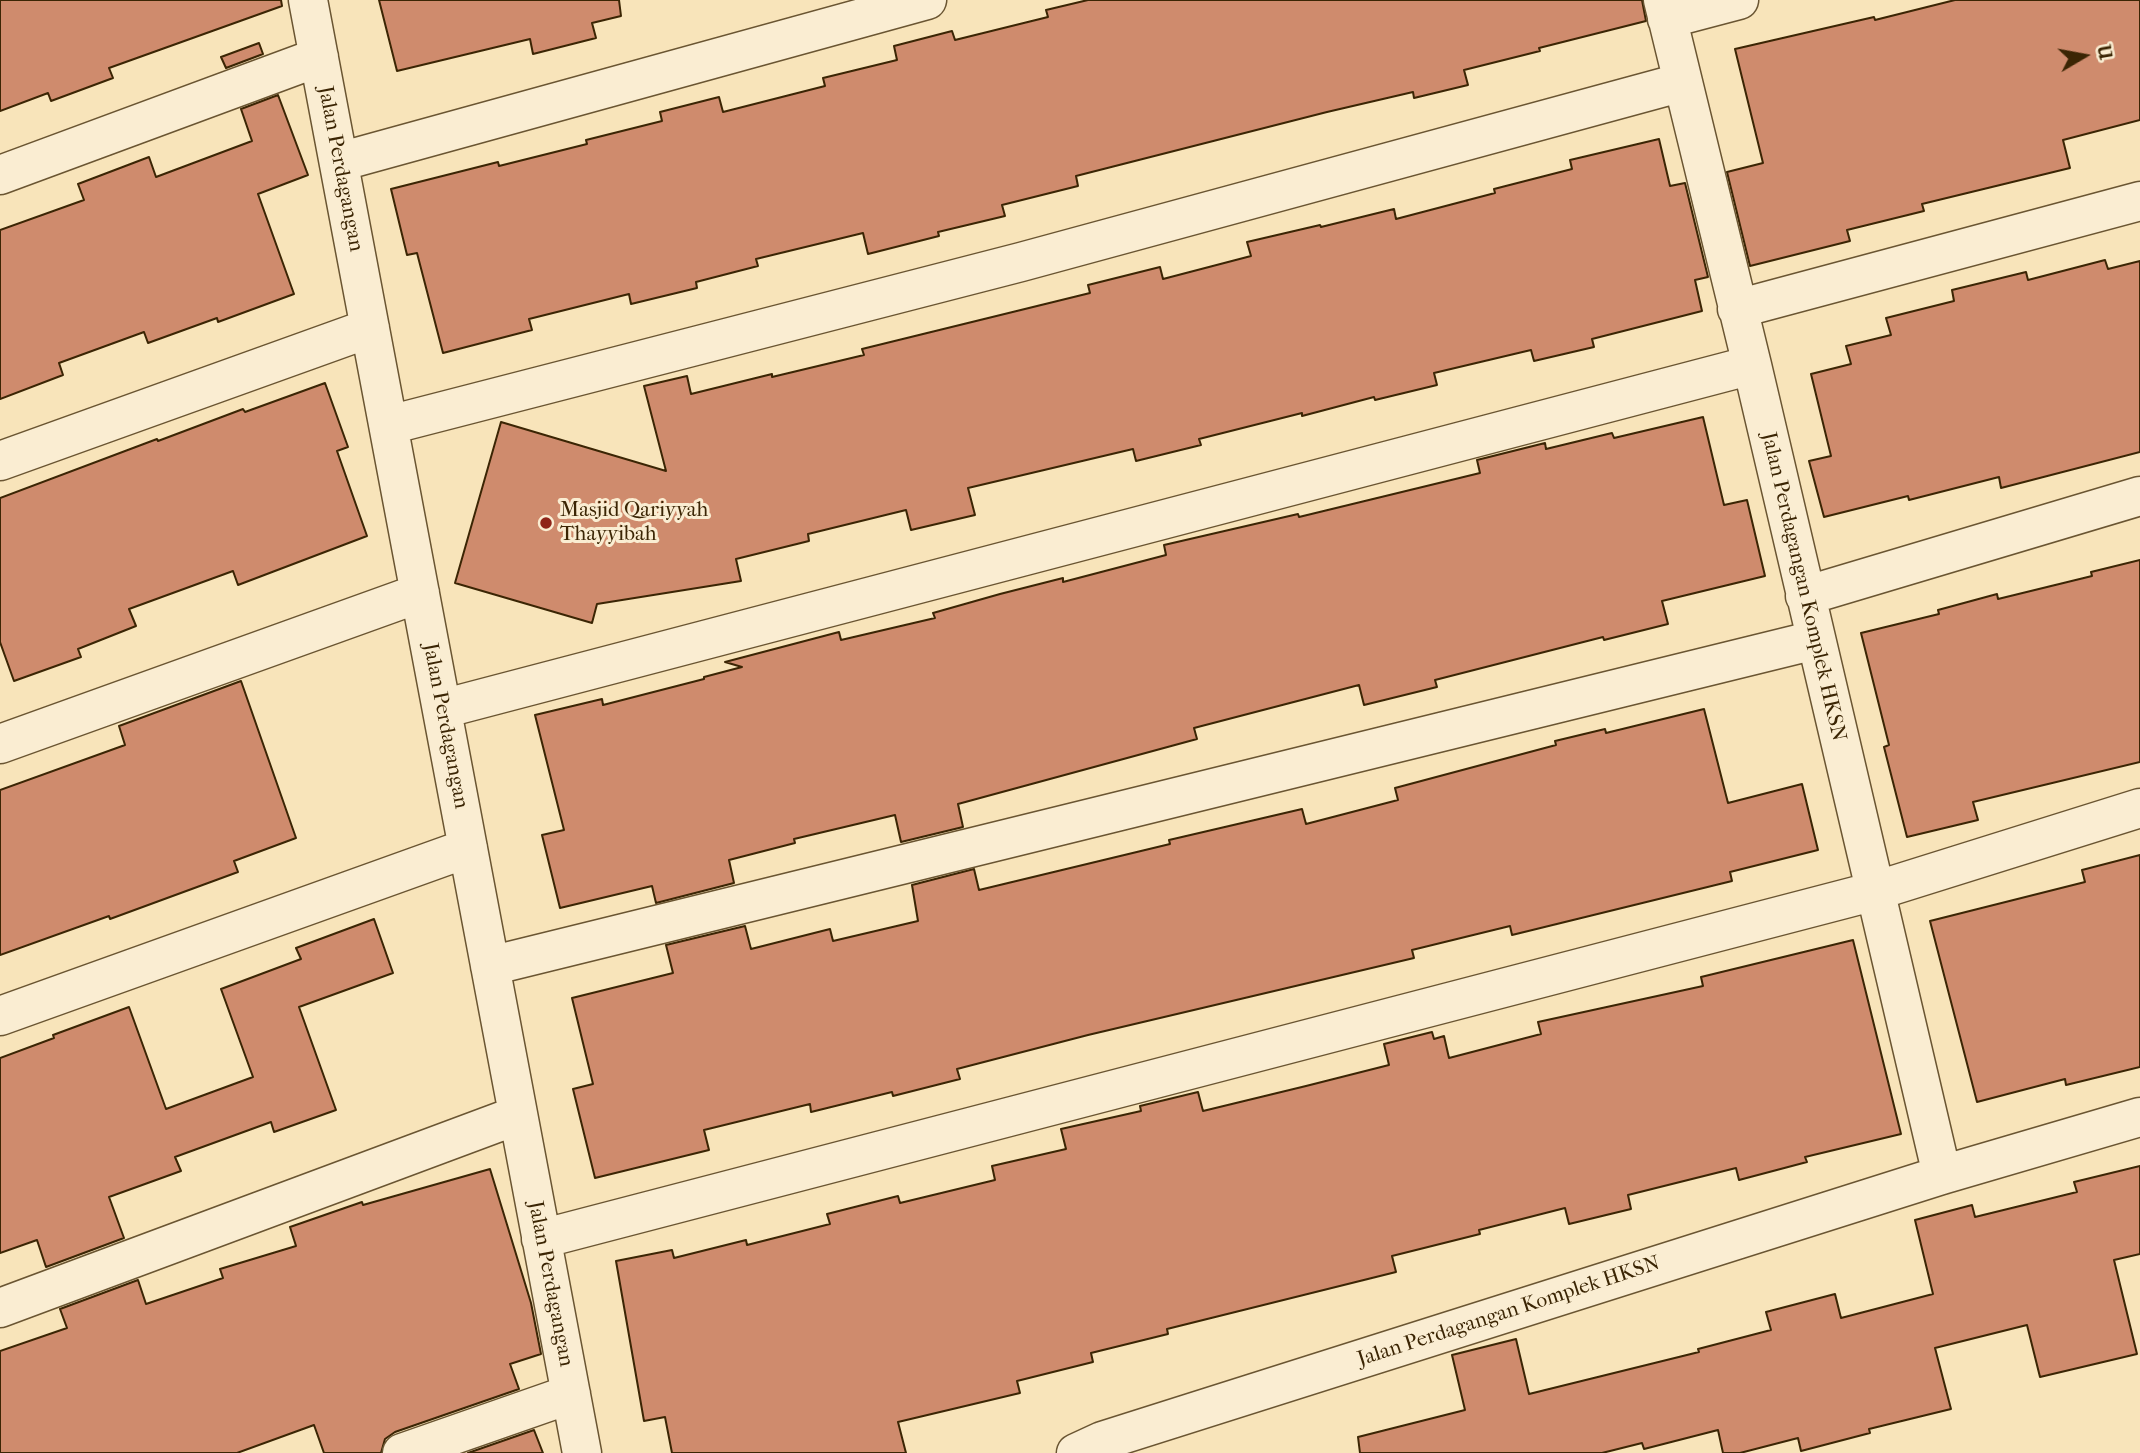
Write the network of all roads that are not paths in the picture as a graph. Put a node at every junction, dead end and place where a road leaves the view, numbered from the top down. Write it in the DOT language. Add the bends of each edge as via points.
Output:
graph roads {
  1 [pos="309,0"];
  2 [pos="927,0"];
  3 [pos="1739,0"];
  4 [pos="1665,10"];
  5 [pos="319,57"];
  6 [pos="1683,82"];
  7 [pos="339,162"];
  8 [pos="0,175"];
  9 [pos="2140,201"];
  10 [pos="1737,309"];
  11 [pos="370,328"];
  12 [pos="1752,365"];
  13 [pos="389,425"];
  14 [pos="0,461"];
  15 [pos="2140,496"];
  16 [pos="420,593"];
  17 [pos="1805,596"];
  18 [pos="1815,640"];
  19 [pos="442,709"];
  20 [pos="0,744"];
  21 [pos="2140,807"];
  22 [pos="468,848"];
  23 [pos="1875,891"];
  24 [pos="490,966"];
  25 [pos="0,1016"];
  26 [pos="518,1115"];
  27 [pos="2140,1117"];
  28 [pos="1942,1175"];
  29 [pos="541,1238"];
  30 [pos="0,1308"];
  31 [pos="571,1394"];
  32 [pos="402,1453"];
  33 [pos="582,1453"];
  34 [pos="1076,1453"];
  1 -- 5 [label="street, Jalan Perdagangan"];
  2 -- 7 [label="street"];
  3 -- 4 [label="street"];
  4 -- 6 [label="street, Jalan Perdagangan Komplek HKSN"];
  5 -- 7 [label="street, Jalan Perdagangan"];
  5 -- 8 [label="street"];
  6 -- 10 [label="street, Jalan Perdagangan Komplek HKSN"];
  6 -- 13 [label="street" via="1021,262"];
  7 -- 11 [label="street, Jalan Perdagangan"];
  9 -- 10 [label="street"];
  10 -- 12 [label="street, Jalan Perdagangan Komplek HKSN"];
  11 -- 13 [label="street, Jalan Perdagangan"];
  11 -- 14 [label="street"];
  12 -- 17 [label="street, Jalan Perdagangan Komplek HKSN"];
  12 -- 19 [label="street"];
  13 -- 16 [label="street, Jalan Perdagangan"];
  15 -- 17 [label="street"];
  16 -- 19 [label="street, Jalan Perdagangan"];
  16 -- 20 [label="street"];
  17 -- 18 [label="street, Jalan Perdagangan Komplek HKSN"];
  18 -- 23 [label="street, Jalan Perdagangan Komplek HKSN"];
  18 -- 24 [label="street"];
  19 -- 22 [label="street, Jalan Perdagangan"];
  21 -- 23 [label="street"];
  22 -- 24 [label="street, Jalan Perdagangan"];
  22 -- 25 [label="street"];
  23 -- 28 [label="street, Jalan Perdagangan Komplek HKSN"];
  23 -- 29 [label="street"];
  24 -- 26 [label="street, Jalan Perdagangan"];
  26 -- 29 [label="street, Jalan Perdagangan"];
  26 -- 30 [label="street"];
  27 -- 28 [label="street, Jalan Perdagangan Komplek HKSN"];
  28 -- 34 [label="street, Jalan Perdagangan Komplek HKSN"];
  29 -- 31 [label="street, Jalan Perdagangan"];
  31 -- 32 [label="street"];
  31 -- 33 [label="street, Jalan Perdagangan"];
}
